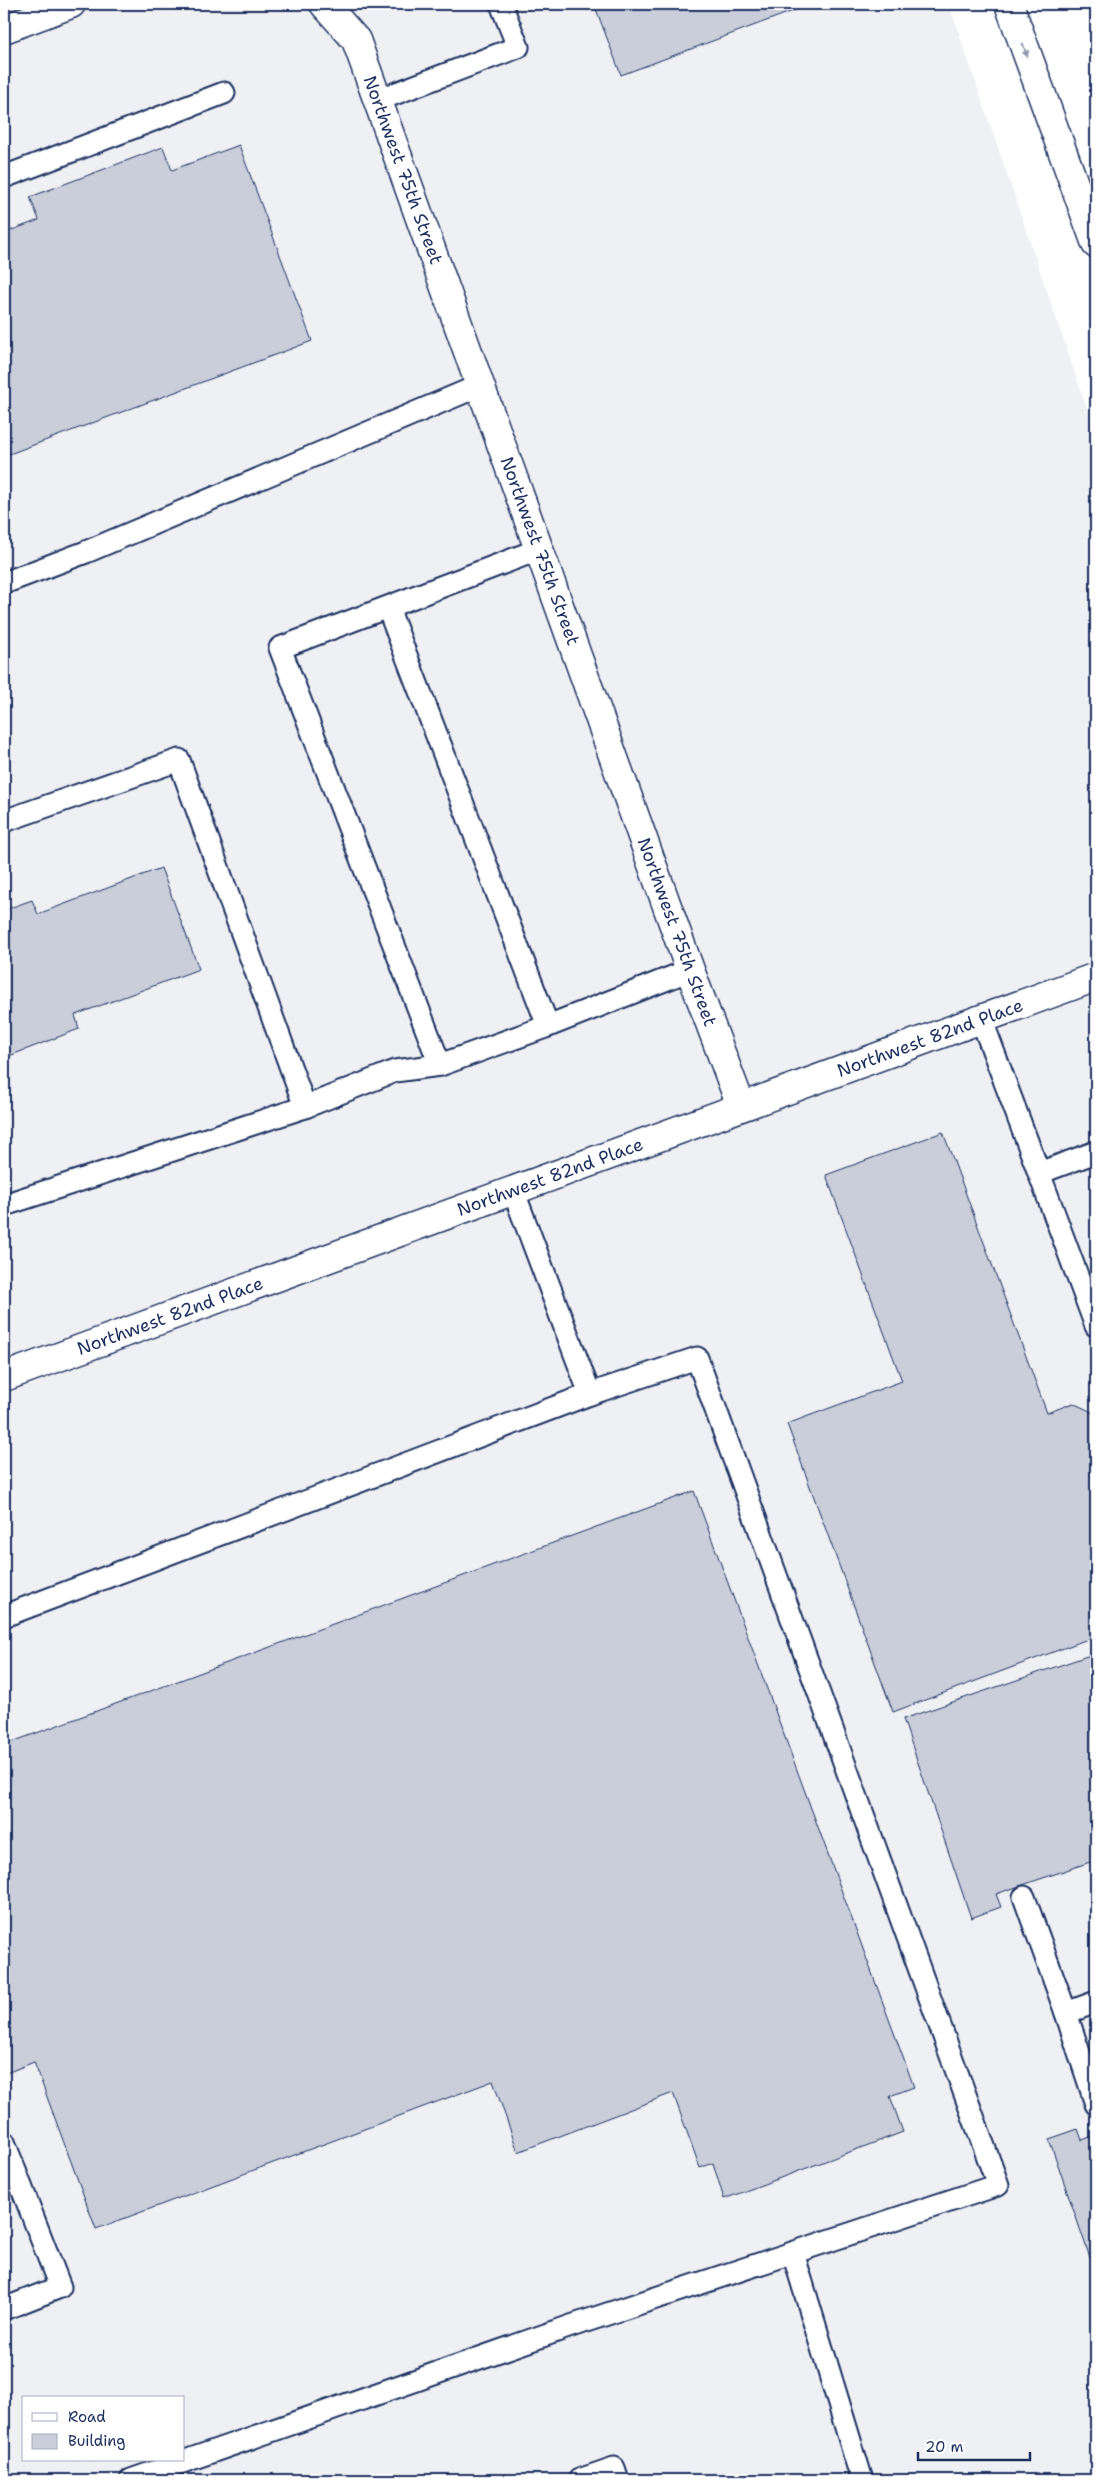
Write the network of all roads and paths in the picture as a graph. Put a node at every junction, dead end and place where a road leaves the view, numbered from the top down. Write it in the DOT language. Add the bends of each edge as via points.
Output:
graph roads {
  1 [pos="71,4"];
  2 [pos="324,4"];
  3 [pos="501,4"];
  4 [pos="1009,4"];
  5 [pos="4,29"];
  6 [pos="224,93"];
  7 [pos="378,100"];
  8 [pos="4,176"];
  9 [pos="1096,244"];
  10 [pos="481,385"];
  11 [pos="540,549"];
  12 [pos="4,582"];
  13 [pos="388,608"];
  14 [pos="4,821"];
  15 [pos="690,970"];
  16 [pos="1096,977"];
  17 [pos="982,1021"];
  18 [pos="548,1026"];
  19 [pos="440,1065"];
  20 [pos="741,1106"];
  21 [pos="305,1107"];
  22 [pos="1096,1152"];
  23 [pos="1039,1173"];
  24 [pos="513,1190"];
  25 [pos="4,1205"];
  26 [pos="1096,1326"];
  27 [pos="4,1378"];
  28 [pos="590,1394"];
  29 [pos="4,1616"];
  30 [pos="1024,1897"];
  31 [pos="1096,2002"];
  32 [pos="1066,2013"];
  33 [pos="1096,2104"];
  34 [pos="4,2142"];
  35 [pos="793,2253"];
  36 [pos="4,2309"];
  37 [pos="185,2461"];
  38 [pos="182,2462"];
  39 [pos="131,2480"];
  40 [pos="579,2480"];
  41 [pos="618,2480"];
  42 [pos="862,2480"];
  1 -- 5 [label="street"];
  2 -- 7 [label="street, Northwest 75th Street" via="356,40"];
  3 -- 7 [label="lane" via="518,47"];
  4 -- 9 [label="street, one-way"];
  6 -- 8 [label="lane"];
  7 -- 10 [label="street, Northwest 75th Street"];
  10 -- 11 [label="street, Northwest 75th Street"];
  10 -- 12 [label="lane" via="86,552"];
  11 -- 13 [label="lane"];
  11 -- 15 [label="street, Northwest 75th Street"];
  13 -- 18 [label="lane"];
  13 -- 19 [label="lane" via="280,648"];
  14 -- 21 [label="lane" via="180,760"];
  15 -- 18 [label="lane"];
  15 -- 20 [label="street, Northwest 75th Street"];
  16 -- 17 [label="street, Northwest 82nd Place"];
  17 -- 20 [label="street, Northwest 82nd Place"];
  17 -- 23 [label="lane"];
  18 -- 19 [label="lane"];
  19 -- 21 [label="lane" via="395,1071"];
  20 -- 24 [label="street, Northwest 82nd Place"];
  21 -- 25 [label="lane"];
  22 -- 23 [label="lane"];
  23 -- 26 [label="lane"];
  24 -- 27 [label="street, Northwest 82nd Place"];
  24 -- 28 [label="lane"];
  28 -- 29 [label="lane"];
  28 -- 35 [label="lane" via="697,1358 998,2185"];
  30 -- 32 [label="lane"];
  31 -- 32 [label="lane"];
  32 -- 33 [label="lane"];
  34 -- 36 [label="lane" via="60,2287"];
  35 -- 37 [label="lane" via="571,2326"];
  35 -- 42 [label="lane"];
  38 -- 39 [label="lane"];
  40 -- 41 [label="lane" via="614,2468"];
}
